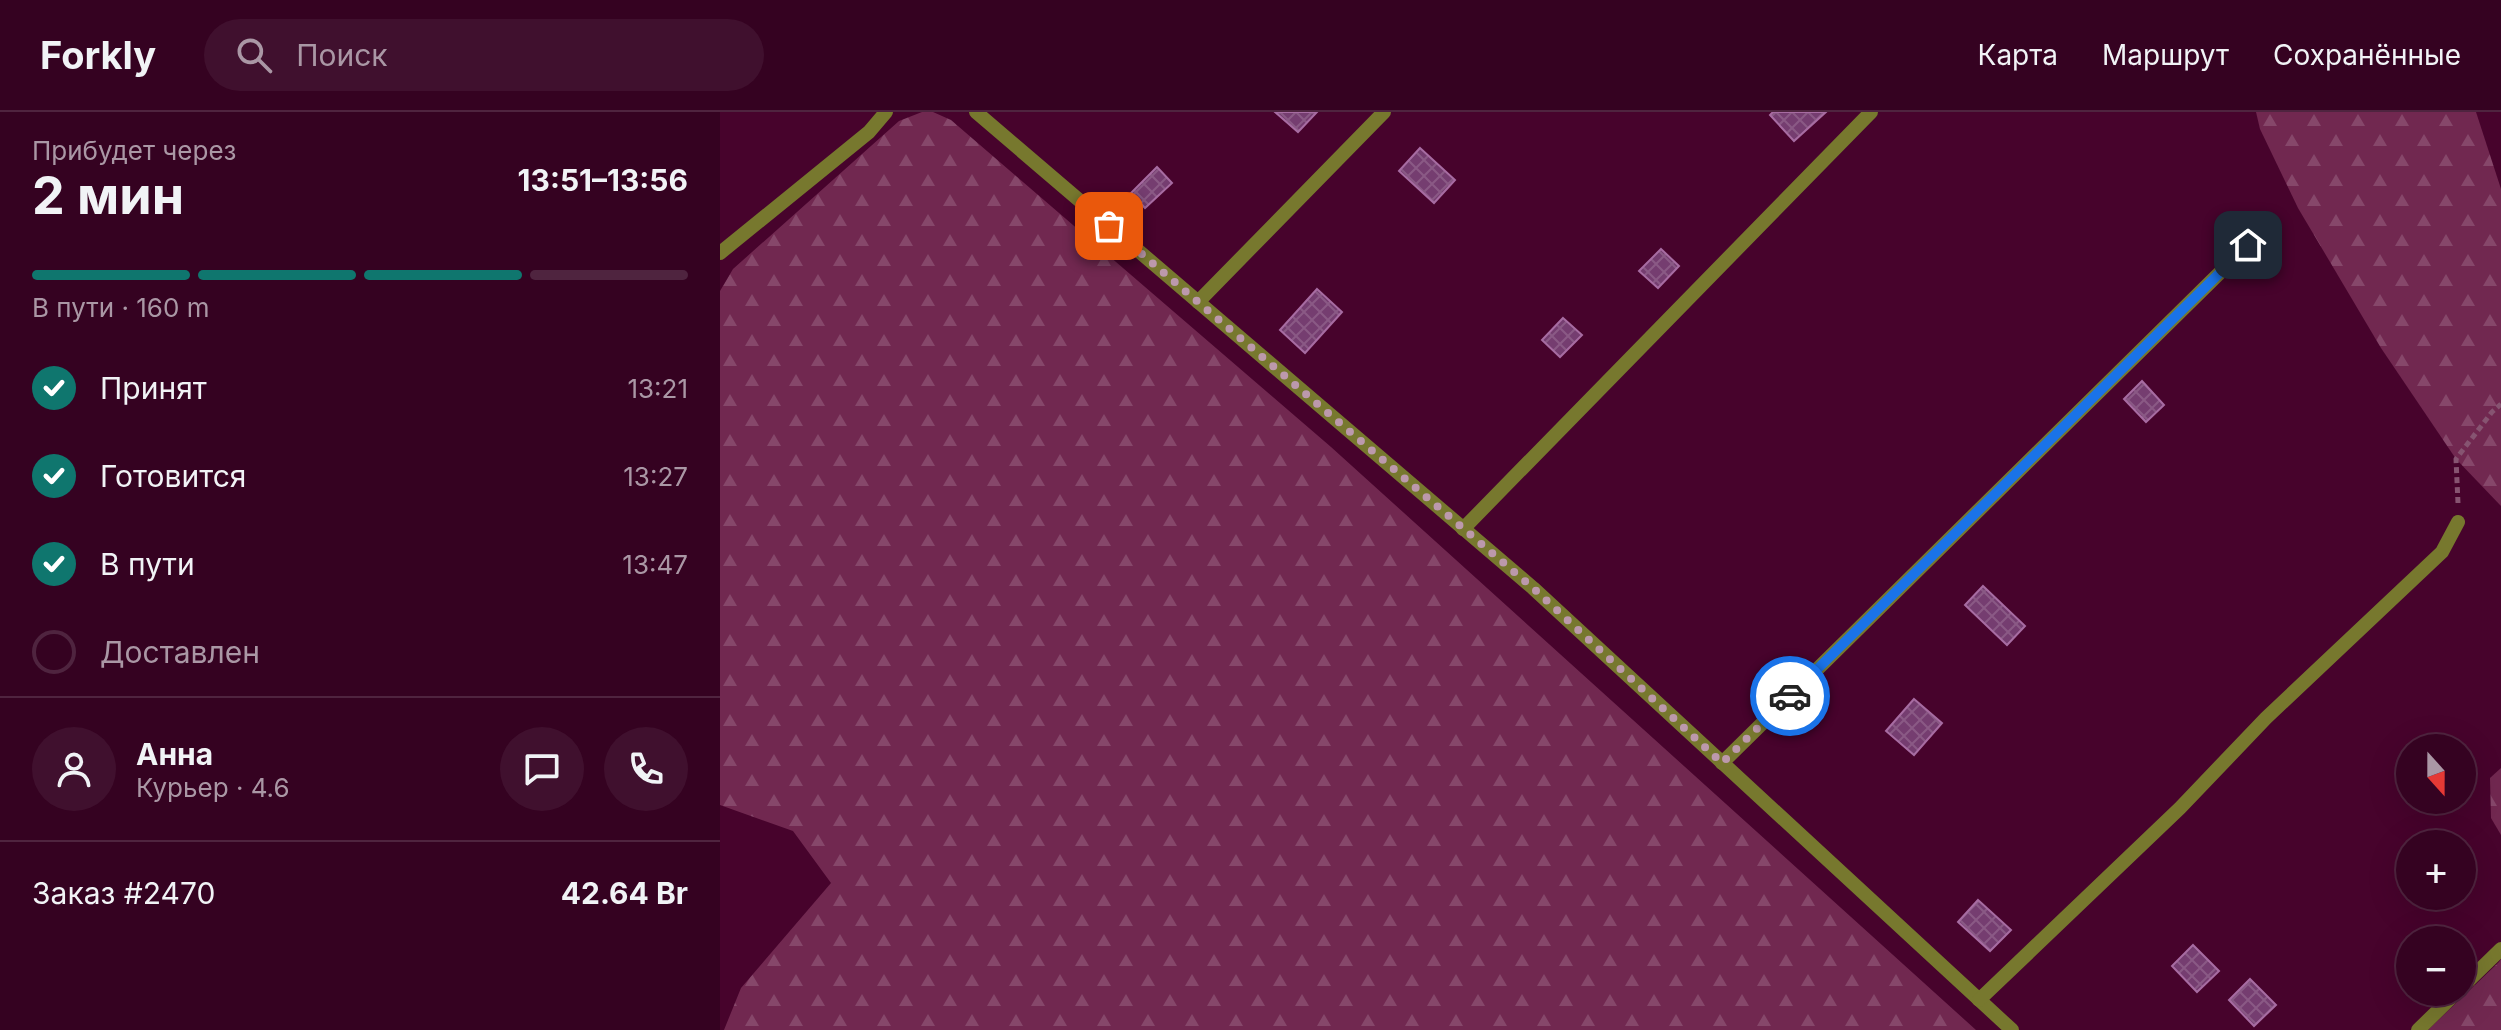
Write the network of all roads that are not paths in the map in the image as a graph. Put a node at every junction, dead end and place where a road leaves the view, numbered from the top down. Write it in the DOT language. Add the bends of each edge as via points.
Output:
graph roads {
  1 [pos="886,112"];
  2 [pos="976,112"];
  3 [pos="1384,112"];
  4 [pos="1871,112"];
  5 [pos="2248,245"];
  6 [pos="720,253"];
  7 [pos="1198,302"];
  8 [pos="2458,522"];
  9 [pos="1463,529"];
  10 [pos="1722,763"];
  11 [pos="2501,949"];
  12 [pos="2476,973"];
  13 [pos="1979,1000"];
  14 [pos="2443,1006"];
  15 [pos="2012,1030"];
  16 [pos="2418,1030"];
  1 -- 6 [label="lane" via="869,132"];
  2 -- 7 [label="lane"];
  3 -- 7 [label="lane"];
  4 -- 9 [label="lane"];
  5 -- 10 [label="lane"];
  7 -- 9 [label="lane"];
  8 -- 13 [label="lane" via="2442,552"];
  9 -- 10 [label="lane"];
  10 -- 13 [label="lane"];
  11 -- 12 [label="lane"];
  13 -- 15 [label="lane"];
  14 -- 16 [label="lane"];
}
